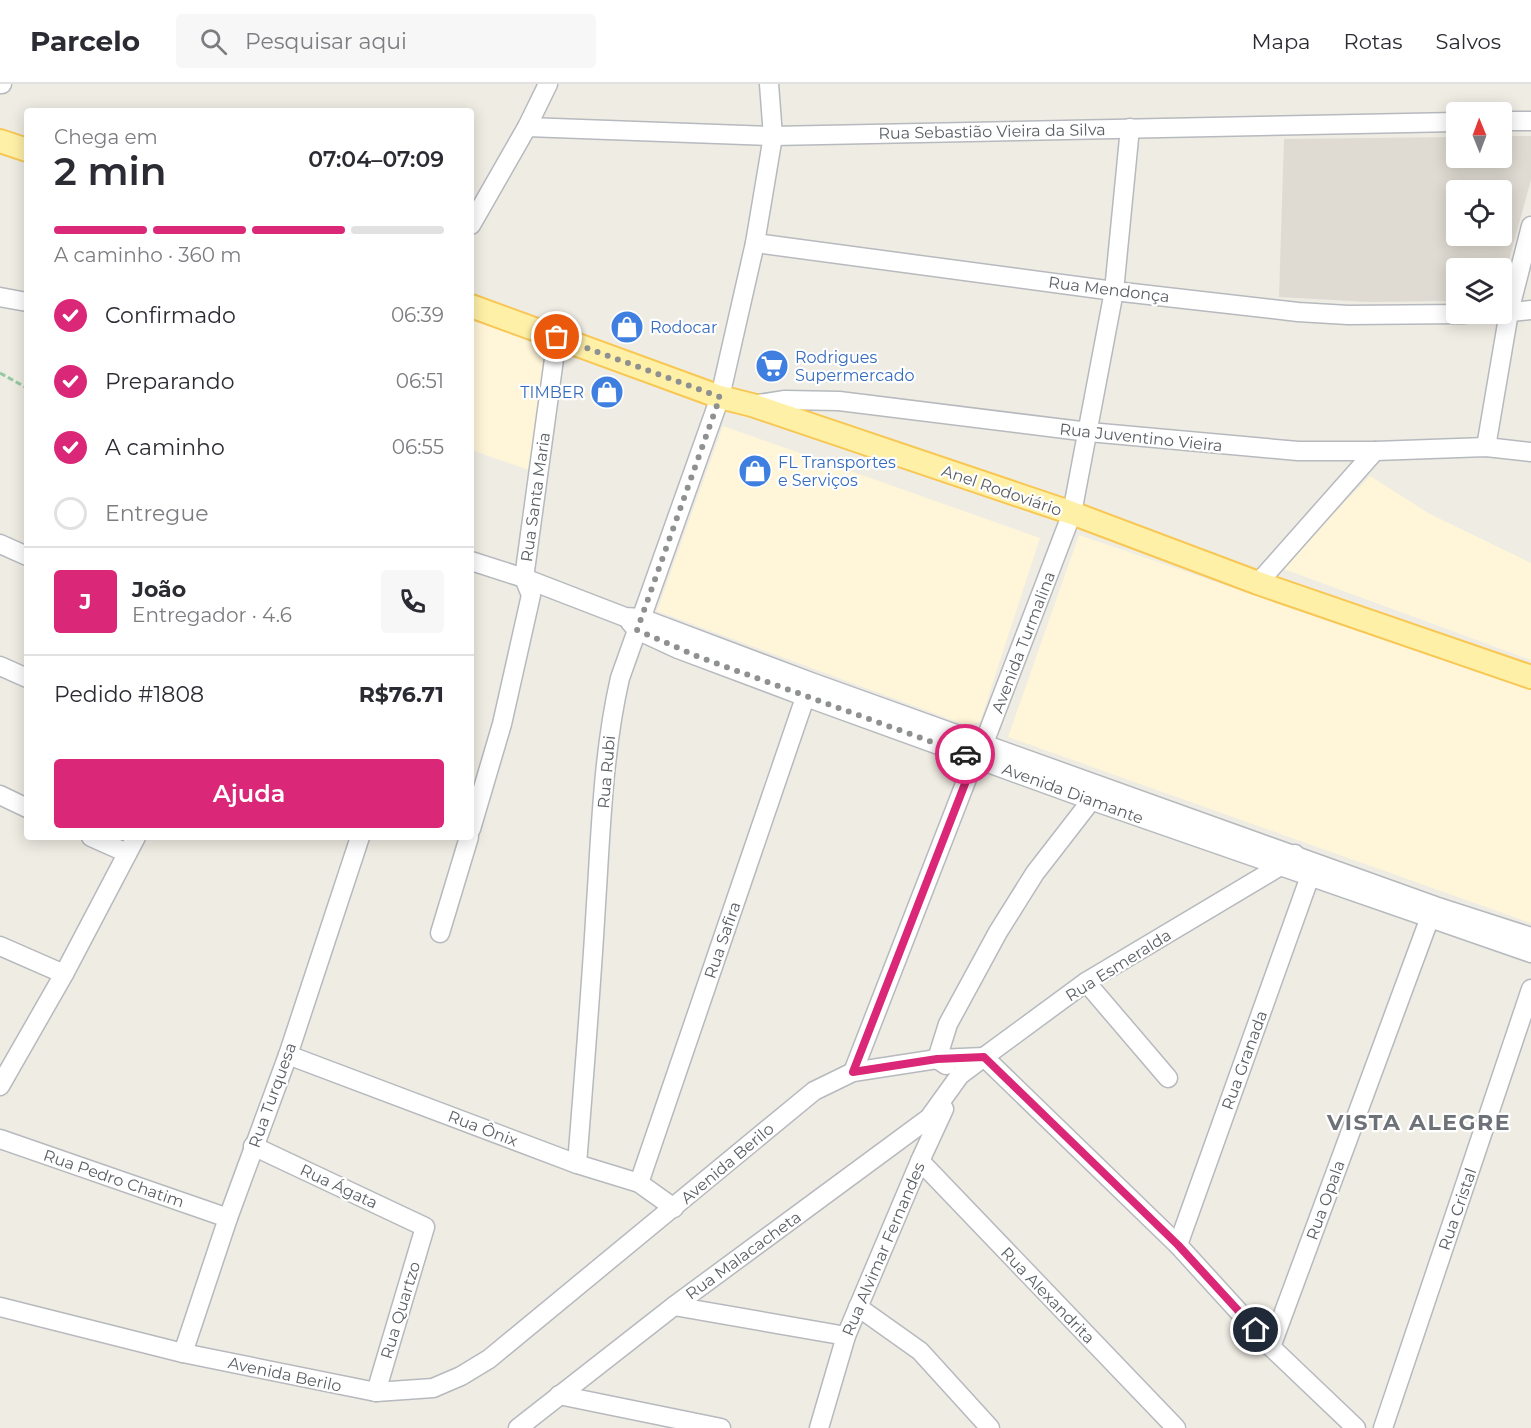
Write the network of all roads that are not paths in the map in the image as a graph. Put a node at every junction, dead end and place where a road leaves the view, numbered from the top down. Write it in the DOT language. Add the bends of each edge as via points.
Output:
graph roads {
  1 [pos="548,84"];
  2 [pos="769,84"];
  3 [pos="1531,121"];
  4 [pos="1446,122"];
  5 [pos="1512,122"];
  6 [pos="527,127"];
  7 [pos="1130,128"];
  8 [pos="773,135"];
  9 [pos="0,141"];
  10 [pos="24,149"];
  11 [pos="474,220"];
  12 [pos="1531,226"];
  13 [pos="756,243"];
  14 [pos="1512,290"];
  15 [pos="1114,291"];
  16 [pos="0,297"];
  17 [pos="24,301"];
  18 [pos="474,307"];
  19 [pos="1531,310"];
  20 [pos="1512,312"];
  21 [pos="1446,314"];
  22 [pos="1503,324"];
  23 [pos="557,337"];
  24 [pos="720,397"];
  25 [pos="752,405"];
  26 [pos="1089,432"];
  27 [pos="1486,447"];
  28 [pos="1375,452"];
  29 [pos="1531,452"];
  30 [pos="1072,513"];
  31 [pos="0,544"];
  32 [pos="24,554"];
  33 [pos="474,562"];
  34 [pos="524,579"];
  35 [pos="1258,583"];
  36 [pos="634,622"];
  37 [pos="0,666"];
  38 [pos="24,677"];
  39 [pos="1531,677"];
  40 [pos="808,689"];
  41 [pos="980,750"];
  42 [pos="1102,785"];
  43 [pos="0,795"];
  44 [pos="1093,801"];
  45 [pos="24,807"];
  46 [pos="474,819"];
  47 [pos="99,840"];
  48 [pos="134,840"];
  49 [pos="359,840"];
  50 [pos="468,840"];
  51 [pos="127,853"];
  52 [pos="1288,860"];
  53 [pos="1312,869"];
  54 [pos="1432,912"];
  55 [pos="440,933"];
  56 [pos="1531,937"];
  57 [pos="0,946"];
  58 [pos="1531,952"];
  59 [pos="64,974"];
  60 [pos="1086,982"];
  61 [pos="1531,989"];
  62 [pos="288,1055"];
  63 [pos="984,1057"];
  64 [pos="937,1059"];
  65 [pos="853,1072"];
  66 [pos="960,1075"];
  67 [pos="1168,1078"];
  68 [pos="0,1086"];
  69 [pos="0,1139"];
  70 [pos="253,1146"];
  71 [pos="920,1161"];
  72 [pos="577,1164"];
  73 [pos="639,1183"];
  74 [pos="674,1208"];
  75 [pos="228,1218"];
  76 [pos="425,1227"];
  77 [pos="1178,1245"];
  78 [pos="674,1306"];
  79 [pos="0,1307"];
  80 [pos="858,1307"];
  81 [pos="846,1336"];
  82 [pos="1271,1347"];
  83 [pos="183,1353"];
  84 [pos="375,1392"];
  85 [pos="559,1395"];
  86 [pos="518,1428"];
  87 [pos="721,1428"];
  88 [pos="819,1428"];
  89 [pos="990,1428"];
  90 [pos="1176,1428"];
  91 [pos="1356,1428"];
  92 [pos="1383,1428"];
  1 -- 6 [label="street"];
  2 -- 8 [label="street, Rua Rubi"];
  3 -- 5 [label="street"];
  4 -- 7 [label="street, Rua Sebastião Vieira da Silva"];
  6 -- 8 [label="street, Rua Sebastião Vieira da Silva"];
  6 -- 11 [label="street"];
  7 -- 8 [label="street, Rua Sebastião Vieira da Silva"];
  7 -- 15 [label="street, Avenida Turmalina"];
  8 -- 13 [label="street, Rua Rubi"];
  9 -- 10 [label="main road"];
  12 -- 14 [label="street"];
  13 -- 15 [label="street, Rua Mendonça"];
  13 -- 24 [label="street, Rua Rubi"];
  15 -- 21 [label="street, Rua Mendonça" via="1298,312"];
  15 -- 26 [label="street, Avenida Turmalina"];
  16 -- 17 [label="street"];
  18 -- 23 [label="main road, Anel Rodoviário"];
  19 -- 20 [label="street"];
  22 -- 27 [label="street"];
  23 -- 24 [label="main road, Anel Rodoviário"];
  23 -- 34 [label="street, Rua Santa Maria"];
  24 -- 25 [label="main road, Anel Rodoviário"];
  24 -- 36 [label="street, Rua Rubi"];
  25 -- 26 [label="street, Rua Juventino Vieira" via="785,399 839,401"];
  25 -- 30 [label="main road, Anel Rodoviário"];
  26 -- 28 [label="street, Rua Juventino Vieira" via="1298,452"];
  26 -- 30 [label="street, Avenida Turmalina"];
  27 -- 28 [label="street, Rua Juventino Vieira"];
  27 -- 29 [label="street, Rua Juventino Vieira"];
  28 -- 35 [label="street"];
  30 -- 35 [label="main road, Anel Rodoviário"];
  30 -- 41 [label="street, Avenida Turmalina"];
  31 -- 32 [label="street"];
  33 -- 34 [label="street, Avenida Diamante"];
  34 -- 36 [label="street, Avenida Diamante"];
  34 -- 46 [label="street, Rua Santa Maria" via="531,595 502,724"];
  35 -- 39 [label="main road, Anel Rodoviário"];
  36 -- 40 [label="street, Avenida Diamante" via="678,649"];
  36 -- 72 [label="street, Rua Rubi" via="609,736"];
  37 -- 38 [label="street"];
  40 -- 41 [label="street, Avenida Diamante"];
  40 -- 73 [label="street, Rua Safira"];
  41 -- 42 [label="street, Avenida Diamante"];
  41 -- 44 [label="street, Avenida Diamante"];
  41 -- 65 [label="street, Avenida Turmalina"];
  42 -- 44 [label="street"];
  42 -- 52 [label="street, Avenida Diamante"];
  43 -- 45 [label="street"];
  44 -- 52 [label="street, Avenida Diamante"];
  44 -- 64 [label="street" via="1035,873 998,932 948,1023"];
  47 -- 51 [label="street"];
  48 -- 51 [label="street"];
  49 -- 62 [label="street, Rua Turquesa"];
  50 -- 55 [label="street"];
  51 -- 59 [label="street"];
  52 -- 53 [label="street, Avenida Diamante"];
  52 -- 60 [label="street, Rua Esmeralda"];
  53 -- 54 [label="street, Avenida Diamante"];
  53 -- 77 [label="street, Rua Granada"];
  54 -- 56 [label="street, Avenida Diamante"];
  54 -- 58 [label="street, Avenida Diamante"];
  54 -- 82 [label="street, Rua Opala"];
  57 -- 59 [label="street"];
  59 -- 68 [label="street"];
  60 -- 63 [label="street, Rua Esmeralda"];
  60 -- 67 [label="street"];
  61 -- 92 [label="street, Rua Cristal"];
  62 -- 70 [label="street, Rua Turquesa"];
  62 -- 72 [label="street, Rua Ônix"];
  63 -- 64 [label="street, Avenida Berilo"];
  63 -- 66 [label="street, Rua Esmeralda"];
  63 -- 77 [label="street"];
  64 -- 65 [label="street, Avenida Berilo"];
  64 -- 66 [label="street"];
  65 -- 74 [label="street, Avenida Berilo" via="814,1090"];
  66 -- 71 [label="street, Rua Alvimar Fernandes"];
  66 -- 78 [label="street, Rua Malacacheta" via="929,1118"];
  69 -- 75 [label="street, Rua Pedro Chatim"];
  70 -- 75 [label="street, Rua Turquesa"];
  70 -- 76 [label="street, Rua Ágata"];
  71 -- 80 [label="street, Rua Alvimar Fernandes"];
  71 -- 90 [label="street, Rua Alexandrita"];
  72 -- 73 [label="street, Rua Ônix"];
  73 -- 74 [label="street, Rua Ônix"];
  74 -- 84 [label="street, Avenida Berilo" via="489,1359 433,1388"];
  75 -- 83 [label="street, Rua Turquesa"];
  76 -- 84 [label="street, Rua Quartzo"];
  77 -- 82 [label="street"];
  78 -- 81 [label="street"];
  78 -- 85 [label="street, Rua Malacacheta"];
  79 -- 83 [label="street, Avenida Berilo"];
  80 -- 81 [label="street, Rua Alvimar Fernandes"];
  80 -- 89 [label="street" via="920,1351"];
  81 -- 88 [label="street, Rua Alvimar Fernandes"];
  82 -- 91 [label="street"];
  83 -- 84 [label="street, Avenida Berilo"];
  85 -- 86 [label="street, Rua Malacacheta"];
  85 -- 87 [label="street"];
}
